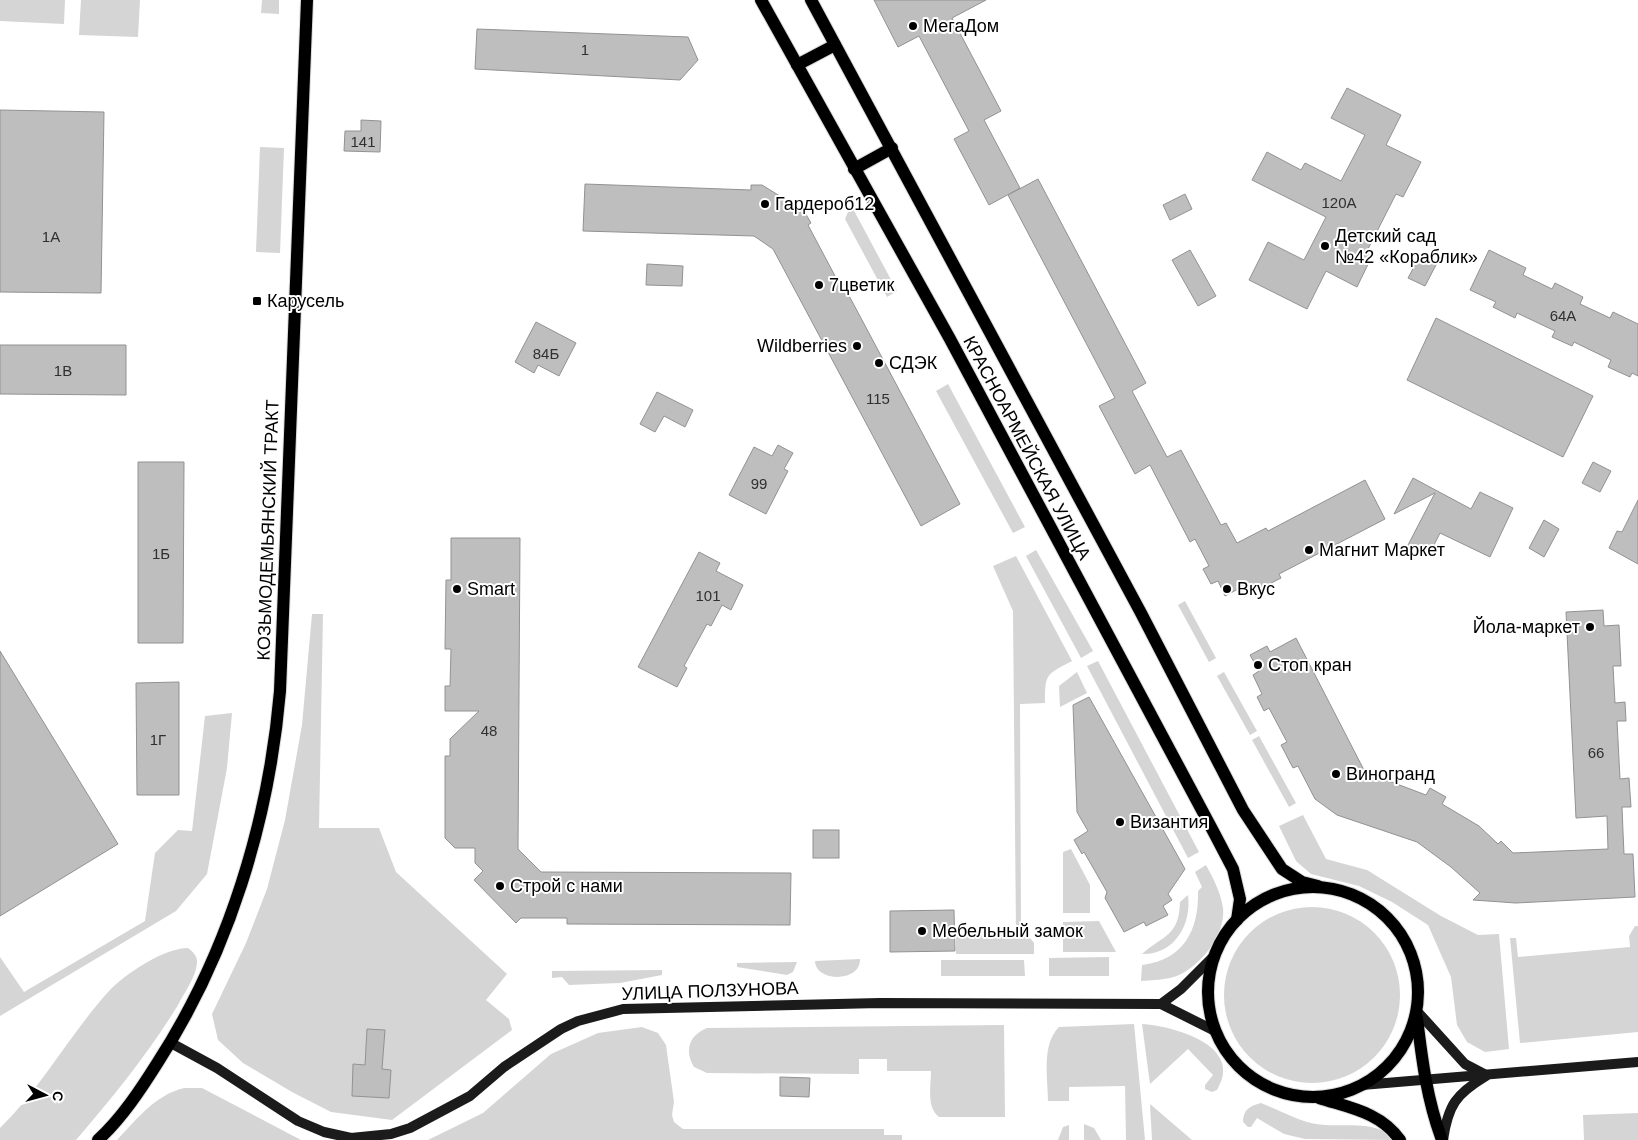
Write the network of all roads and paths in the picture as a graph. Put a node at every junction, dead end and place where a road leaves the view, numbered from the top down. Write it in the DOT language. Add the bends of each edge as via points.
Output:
graph roads {
  1 [pos="307,0"];
  2 [pos="761,0"];
  3 [pos="812,0"];
  4 [pos="836,45"];
  5 [pos="797,65"];
  6 [pos="892,148"];
  7 [pos="854,168"];
  8 [pos="1318,886"];
  9 [pos="1237,920"];
  10 [pos="1213,957"];
  11 [pos="1161,1004"];
  12 [pos="1416,1010"];
  13 [pos="1213,1030"];
  14 [pos="171,1043"];
  15 [pos="1638,1062"];
  16 [pos="1487,1075"];
  17 [pos="1424,1078"];
  18 [pos="1362,1085"];
  19 [pos="1317,1097"];
  20 [pos="98,1140"];
  21 [pos="1400,1140"];
  22 [pos="1443,1140"];
  1 -- 14 [label="main road, КОЗЬМОДЕМЬЯНСКИЙ ТРАКТ" via="277,724 264,797 240,884 202,984"];
  2 -- 5 [label="main road, КРАСНОАРМЕЙСКАЯ УЛИЦА"];
  3 -- 4 [label="main road, КРАСНОАРМЕЙСКАЯ УЛИЦА"];
  4 -- 5 [label="main road"];
  4 -- 6 [label="main road, КРАСНОАРМЕЙСКАЯ УЛИЦА"];
  5 -- 7 [label="main road, КРАСНОАРМЕЙСКАЯ УЛИЦА"];
  6 -- 7 [label="main road"];
  6 -- 8 [label="main road, КРАСНОАРМЕЙСКАЯ УЛИЦА" via="1141,612 1243,810 1282,869 1302,882"];
  7 -- 9 [label="main road, КРАСНОАРМЕЙСКАЯ УЛИЦА" via="950,340 1232,869 1240,899"];
  8 -- 9 [label="main road" via="1273,894 1253,905"];
  8 -- 12 [label="main road" via="1338,889 1362,899 1388,918 1401,934 1416,971"];
  9 -- 10 [label="main road"];
  10 -- 11 [label="main road"];
  10 -- 13 [label="main road" via="1208,979"];
  11 -- 13 [label="main road, УЛИЦА ПОЛЗУНОВА"];
  11 -- 14 [label="main road, УЛИЦА ПОЛЗУНОВА" via="880,1003 623,1009 578,1020 561,1029 504,1067 470,1096 410,1128 391,1134 352,1138 324,1132 298,1121 217,1068"];
  12 -- 16 [label="main road" via="1465,1064"];
  12 -- 17 [label="main road"];
  12 -- 18 [label="main road" via="1411,1029 1397,1054"];
  13 -- 19 [label="main road" via="1231,1057 1266,1086 1285,1093"];
  14 -- 20 [label="main road, КОЗЬМОДЕМЬЯНСКИЙ ТРАКТ" via="139,1092"];
  15 -- 16 [label="main road"];
  16 -- 17 [label="main road"];
  16 -- 22 [label="main road" via="1457,1098 1446,1119"];
  17 -- 18 [label="main road"];
  17 -- 22 [label="main road" via="1433,1116"];
  18 -- 19 [label="main road"];
  19 -- 21 [label="main road" via="1367,1112 1388,1126"];
}
